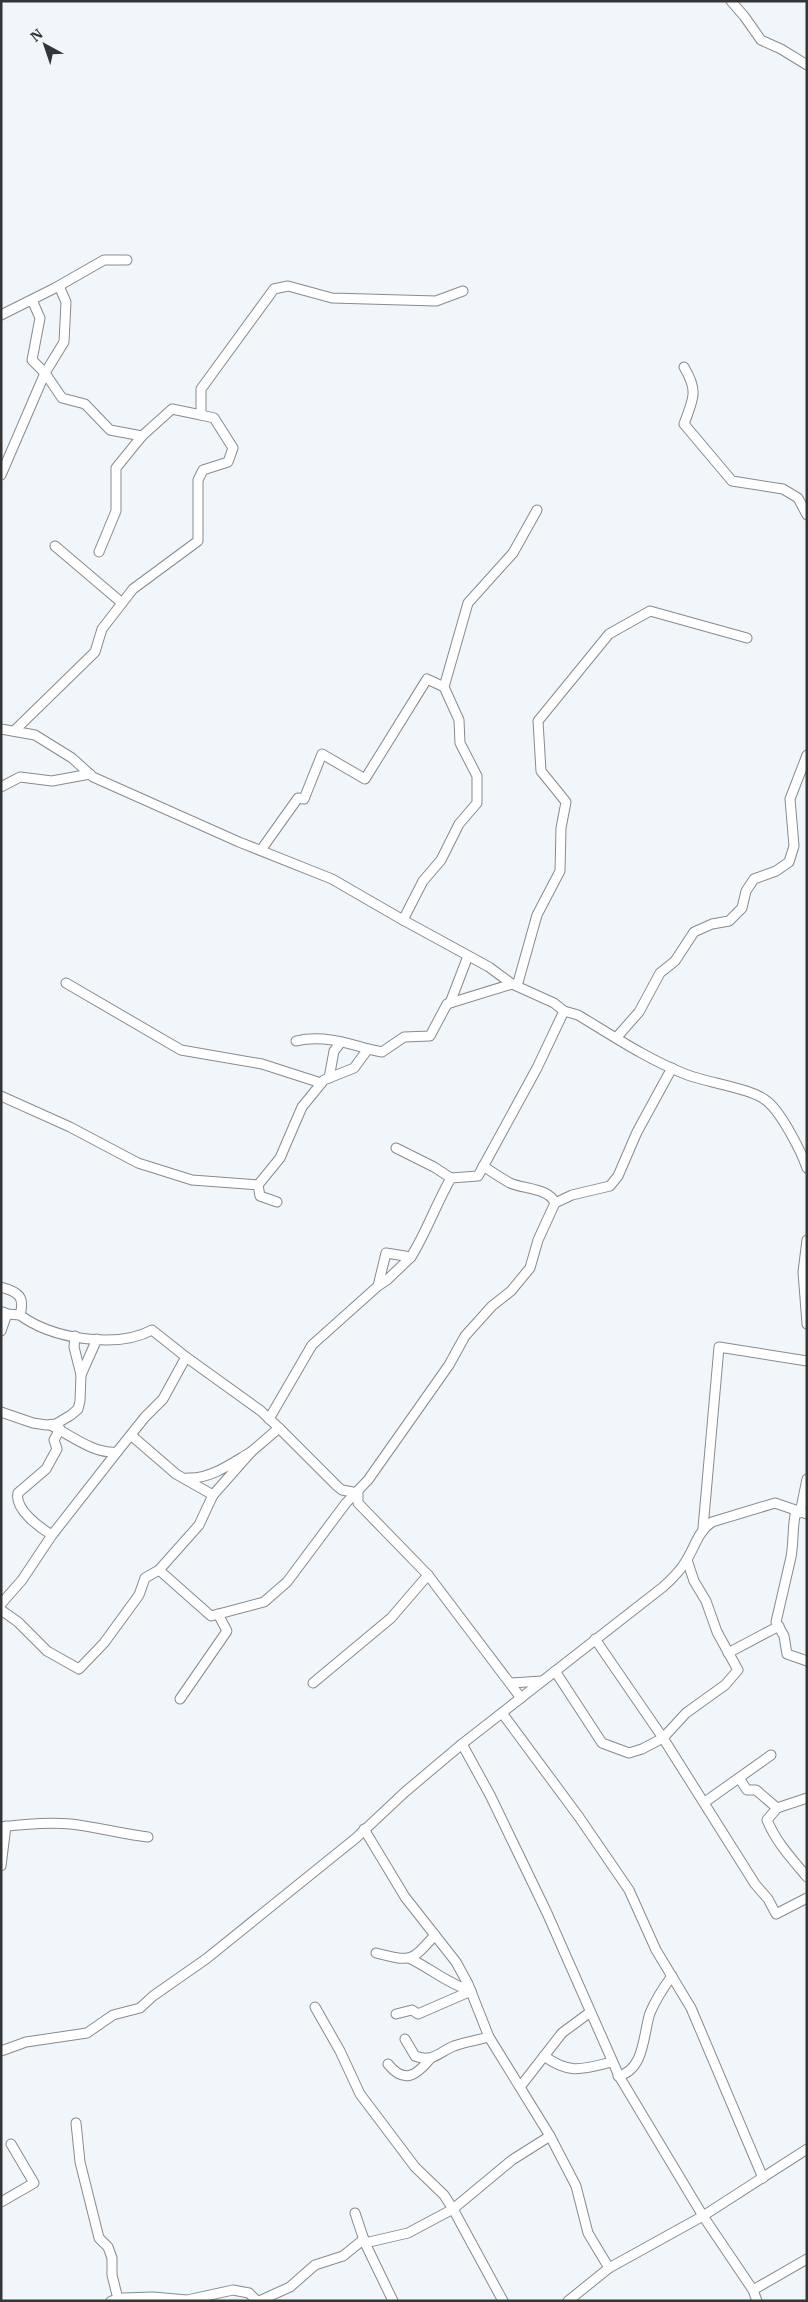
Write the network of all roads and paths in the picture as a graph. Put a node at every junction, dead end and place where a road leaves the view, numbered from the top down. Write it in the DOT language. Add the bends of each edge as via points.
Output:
graph roads {
  1 [pos="731,1"];
  2 [pos="807,65"];
  3 [pos="126,260"];
  4 [pos="60,286"];
  5 [pos="463,291"];
  6 [pos="32,300"];
  7 [pos="1,314"];
  8 [pos="684,367"];
  9 [pos="45,373"];
  10 [pos="201,415"];
  11 [pos="142,436"];
  12 [pos="1,475"];
  13 [pos="537,510"];
  14 [pos="807,515"];
  15 [pos="56,546"];
  16 [pos="99,552"];
  17 [pos="122,603"];
  18 [pos="747,638"];
  19 [pos="444,687"];
  20 [pos="1,729"];
  21 [pos="14,731"];
  22 [pos="807,755"];
  23 [pos="90,774"];
  24 [pos="1,787"];
  25 [pos="261,850"];
  26 [pos="403,920"];
  27 [pos="468,956"];
  28 [pos="66,983"];
  29 [pos="514,985"];
  30 [pos="450,1003"];
  31 [pos="564,1011"];
  32 [pos="616,1038"];
  33 [pos="296,1041"];
  34 [pos="341,1042"];
  35 [pos="368,1049"];
  36 [pos="672,1068"];
  37 [pos="325,1081"];
  38 [pos="1,1096"];
  39 [pos="807,1143"];
  40 [pos="396,1148"];
  41 [pos="798,1148"];
  42 [pos="806,1162"];
  43 [pos="483,1166"];
  44 [pos="452,1178"];
  45 [pos="258,1184"];
  46 [pos="277,1202"];
  47 [pos="556,1203"];
  48 [pos="807,1240"];
  49 [pos="411,1256"];
  50 [pos="378,1286"];
  51 [pos="1,1287"];
  52 [pos="4,1313"];
  53 [pos="20,1316"];
  54 [pos="807,1324"];
  55 [pos="1,1331"];
  56 [pos="75,1336"];
  57 [pos="97,1339"];
  58 [pos="186,1356"];
  59 [pos="807,1361"];
  60 [pos="82,1375"];
  61 [pos="1,1412"];
  62 [pos="270,1419"];
  63 [pos="50,1424"];
  64 [pos="278,1428"];
  65 [pos="60,1429"];
  66 [pos="132,1436"];
  67 [pos="117,1452"];
  68 [pos="251,1452"];
  69 [pos="184,1478"];
  70 [pos="807,1479"];
  71 [pos="358,1493"];
  72 [pos="213,1495"];
  73 [pos="801,1513"];
  74 [pos="703,1528"];
  75 [pos="52,1535"];
  76 [pos="686,1560"];
  77 [pos="160,1570"];
  78 [pos="428,1575"];
  79 [pos="1,1604"];
  80 [pos="1,1610"];
  81 [pos="218,1614"];
  82 [pos="779,1626"];
  83 [pos="595,1639"];
  84 [pos="728,1653"];
  85 [pos="807,1661"];
  86 [pos="555,1671"];
  87 [pos="542,1681"];
  88 [pos="313,1683"];
  89 [pos="511,1683"];
  90 [pos="521,1698"];
  91 [pos="180,1699"];
  92 [pos="502,1713"];
  93 [pos="663,1738"];
  94 [pos="462,1744"];
  95 [pos="771,1755"];
  96 [pos="739,1778"];
  97 [pos="807,1798"];
  98 [pos="705,1802"];
  99 [pos="777,1808"];
  100 [pos="4,1826"];
  101 [pos="364,1829"];
  102 [pos="148,1837"];
  103 [pos="1,1866"];
  104 [pos="807,1878"];
  105 [pos="807,1898"];
  106 [pos="435,1935"];
  107 [pos="376,1953"];
  108 [pos="409,1958"];
  109 [pos="672,1976"];
  110 [pos="471,1990"];
  111 [pos="315,2007"];
  112 [pos="589,2013"];
  113 [pos="396,2014"];
  114 [pos="489,2037"];
  115 [pos="405,2038"];
  116 [pos="1,2051"];
  117 [pos="544,2056"];
  118 [pos="430,2059"];
  119 [pos="612,2062"];
  120 [pos="388,2064"];
  121 [pos="618,2076"];
  122 [pos="520,2087"];
  123 [pos="76,2123"];
  124 [pos="550,2136"];
  125 [pos="11,2144"];
  126 [pos="807,2149"];
  127 [pos="763,2178"];
  128 [pos="1,2202"];
  129 [pos="453,2208"];
  130 [pos="355,2213"];
  131 [pos="702,2216"];
  132 [pos="365,2241"];
  133 [pos="807,2259"];
  134 [pos="609,2268"];
  135 [pos="753,2290"];
  136 [pos="221,2292"];
  137 [pos="574,2299"];
  138 [pos="114,2300"];
  139 [pos="226,2301"];
  140 [pos="258,2301"];
  141 [pos="393,2301"];
  142 [pos="503,2301"];
  143 [pos="757,2301"];
  1 -- 2 [label="street" via="761,40"];
  3 -- 4 [label="street" via="104,260"];
  4 -- 6 [label="street"];
  4 -- 9 [label="street" via="66,302 64,342"];
  5 -- 10 [label="street" via="436,301 332,298 288,286 274,289 201,389"];
  6 -- 7 [label="street"];
  6 -- 9 [label="street" via="40,318 32,360"];
  8 -- 14 [label="street" via="694,383 693,400 684,424 732,481 784,489 798,498"];
  9 -- 11 [label="street" via="62,398 85,404 110,430"];
  9 -- 12 [label="street"];
  10 -- 11 [label="street" via="172,408"];
  10 -- 17 [label="street" via="214,418 233,448 228,462 204,470 198,480 198,541 133,589"];
  11 -- 16 [label="street" via="116,468 116,511"];
  13 -- 19 [label="street" via="513,553 468,603"];
  15 -- 17 [label="street"];
  17 -- 21 [label="street" via="102,629 95,652"];
  18 -- 29 [label="street" via="650,611 609,634 538,721 540,771 566,802 561,828 560,871 537,915"];
  19 -- 25 [label="street" via="427,679 365,779 322,754 304,799 298,798"];
  19 -- 26 [label="street" via="459,720 460,743 477,776 477,803 459,824 441,860 423,881"];
  20 -- 21 [label="street"];
  21 -- 23 [label="street" via="35,735 72,758"];
  22 -- 32 [label="street" via="790,799 794,846 789,862 754,880 746,891 742,908 729,921 694,932 675,961 660,973 639,1012"];
  23 -- 24 [label="street" via="52,781 20,777"];
  23 -- 25 [label="street"];
  25 -- 26 [label="street" via="332,879"];
  26 -- 27 [label="street"];
  27 -- 29 [label="street"];
  27 -- 30 [label="street"];
  28 -- 37 [label="street" via="181,1050 262,1064"];
  29 -- 30 [label="street"];
  29 -- 31 [label="street"];
  30 -- 35 [label="street" via="430,1036 404,1037 382,1052"];
  31 -- 32 [label="street" via="578,1015"];
  31 -- 43 [label="street"];
  32 -- 36 [label="street"];
  33 -- 34 [label="street" via="311,1037"];
  34 -- 35 [label="street"];
  34 -- 37 [label="street" via="334,1051"];
  35 -- 37 [label="street" via="354,1068"];
  36 -- 41 [label="street" via="767,1100"];
  36 -- 47 [label="street" via="610,1186 572,1195"];
  37 -- 45 [label="street" via="302,1107 280,1158"];
  38 -- 45 [label="street" via="138,1163 192,1180"];
  39 -- 41 [label="street"];
  40 -- 44 [label="street"];
  41 -- 42 [label="street"];
  43 -- 44 [label="street" via="478,1176"];
  43 -- 47 [label="street" via="521,1187 543,1192"];
  44 -- 49 [label="street"];
  45 -- 46 [label="street" via="260,1196"];
  47 -- 71 [label="street" via="538,1240 530,1268 465,1336 449,1365"];
  48 -- 54 [label="street" via="803,1272"];
  49 -- 50 [label="street"];
  49 -- 50 [label="street" via="386,1253"];
  50 -- 62 [label="street" via="312,1345"];
  51 -- 53 [label="street" via="12,1290 22,1299"];
  52 -- 53 [label="street"];
  52 -- 55 [label="street"];
  53 -- 56 [label="street" via="32,1324"];
  56 -- 57 [label="street"];
  56 -- 60 [label="street" via="74,1346"];
  57 -- 58 [label="street" via="123,1340 152,1330"];
  57 -- 60 [label="street"];
  58 -- 62 [label="street"];
  58 -- 66 [label="street" via="163,1399"];
  59 -- 74 [label="street" via="719,1347"];
  60 -- 63 [label="street" via="78,1409 56,1424"];
  61 -- 63 [label="street" via="33,1424"];
  62 -- 64 [label="street"];
  63 -- 65 [label="street"];
  64 -- 68 [label="street"];
  64 -- 71 [label="street" via="337,1486"];
  65 -- 67 [label="street" via="87,1446"];
  65 -- 75 [label="street" via="54,1440 57,1449 46,1469 18,1493 17,1498 20,1507"];
  66 -- 67 [label="street"];
  66 -- 69 [label="street"];
  67 -- 75 [label="street"];
  68 -- 69 [label="street" via="197,1479"];
  68 -- 72 [label="street"];
  69 -- 72 [label="street"];
  70 -- 73 [label="street"];
  71 -- 78 [label="street" via="358,1503"];
  71 -- 81 [label="street" via="346,1503 288,1582 264,1602"];
  72 -- 77 [label="street" via="199,1525"];
  73 -- 74 [label="street" via="775,1503 712,1522"];
  73 -- 82 [label="street" via="793,1522 791,1556 776,1622"];
  74 -- 76 [label="street"];
  75 -- 79 [label="street" via="22,1580"];
  76 -- 83 [label="street" via="663,1587"];
  76 -- 84 [label="street"];
  77 -- 80 [label="street" via="145,1578 139,1594 104,1643 80,1669 46,1652 18,1622"];
  77 -- 81 [label="street" via="211,1616"];
  78 -- 88 [label="street" via="390,1618"];
  78 -- 89 [label="street"];
  81 -- 91 [label="street" via="227,1631"];
  82 -- 84 [label="street"];
  82 -- 85 [label="street" via="787,1654"];
  83 -- 86 [label="street"];
  83 -- 93 [label="street"];
  84 -- 93 [label="street" via="738,1670 725,1685 686,1713"];
  86 -- 87 [label="street"];
  86 -- 93 [label="street" via="602,1742 629,1752"];
  87 -- 89 [label="street"];
  87 -- 90 [label="street"];
  89 -- 90 [label="street"];
  90 -- 92 [label="street"];
  92 -- 94 [label="street"];
  92 -- 109 [label="street" via="629,1890 656,1950"];
  93 -- 98 [label="street"];
  94 -- 101 [label="street"];
  94 -- 112 [label="street" via="547,1912"];
  95 -- 96 [label="street"];
  96 -- 98 [label="street"];
  96 -- 99 [label="street" via="747,1790 756,1790"];
  97 -- 99 [label="street"];
  98 -- 105 [label="street" via="776,1914"];
  99 -- 104 [label="street" via="767,1820 782,1848"];
  100 -- 102 [label="street" via="72,1824"];
  100 -- 103 [label="street"];
  101 -- 106 [label="street" via="400,1890"];
  101 -- 116 [label="street" via="206,1959 140,2008 113,2015 87,2033 26,2042"];
  106 -- 108 [label="street" via="416,1956"];
  106 -- 110 [label="street" via="456,1962"];
  107 -- 108 [label="street"];
  108 -- 110 [label="street" via="430,1968 453,1986"];
  109 -- 121 [label="street" via="651,2012 639,2057 633,2068"];
  109 -- 127 [label="street" via="691,2008"];
  110 -- 113 [label="street" via="418,2014 412,2010"];
  110 -- 114 [label="street"];
  111 -- 129 [label="street" via="360,2094 416,2167"];
  112 -- 117 [label="street" via="569,2026"];
  112 -- 119 [label="street"];
  114 -- 118 [label="street" via="452,2047"];
  114 -- 122 [label="street"];
  115 -- 118 [label="street" via="415,2056"];
  117 -- 119 [label="street" via="575,2070"];
  117 -- 122 [label="street"];
  118 -- 120 [label="street" via="416,2074 406,2076"];
  119 -- 121 [label="street"];
  121 -- 131 [label="street"];
  122 -- 124 [label="street"];
  123 -- 138 [label="street" via="80,2162 99,2238 108,2247 112,2258"];
  124 -- 129 [label="street" via="512,2160"];
  124 -- 134 [label="street" via="580,2196 588,2233"];
  125 -- 128 [label="street" via="34,2183"];
  126 -- 127 [label="street"];
  127 -- 131 [label="street"];
  129 -- 132 [label="street" via="408,2233"];
  129 -- 142 [label="street"];
  130 -- 132 [label="street"];
  131 -- 134 [label="street"];
  131 -- 135 [label="street"];
  132 -- 140 [label="street" via="343,2256 315,2265 290,2287"];
  132 -- 141 [label="street"];
  133 -- 135 [label="street"];
  134 -- 137 [label="street"];
  135 -- 143 [label="street"];
  136 -- 138 [label="street" via="187,2300 153,2297"];
  136 -- 139 [label="street"];
  136 -- 140 [label="street" via="249,2293"];
}
